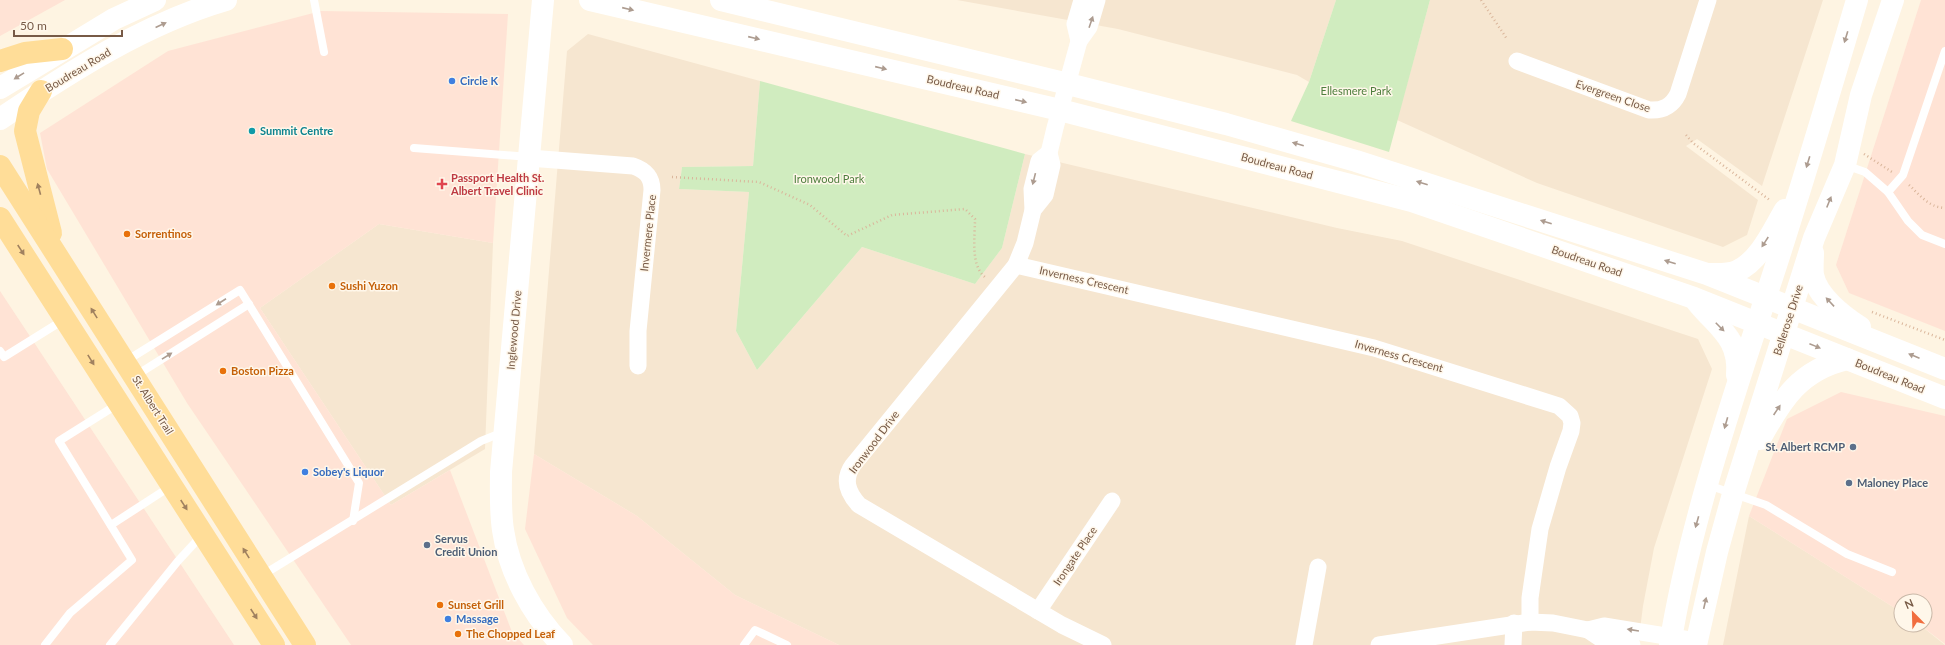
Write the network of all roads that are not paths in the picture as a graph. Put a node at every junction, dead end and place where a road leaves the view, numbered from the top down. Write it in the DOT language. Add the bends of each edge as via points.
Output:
graph roads {
  1 [pos="226,0"];
  2 [pos="314,0"];
  3 [pos="544,0"];
  4 [pos="590,0"];
  5 [pos="721,0"];
  6 [pos="1082,0"];
  7 [pos="1097,0"];
  8 [pos="1708,0"];
  9 [pos="1857,0"];
  10 [pos="1882,0"];
  11 [pos="1893,0"];
  12 [pos="146,2"];
  13 [pos="1079,41"];
  14 [pos="62,49"];
  15 [pos="1945,51"];
  16 [pos="324,52"];
  17 [pos="0,61"];
  18 [pos="1517,62"];
  19 [pos="1068,84"];
  20 [pos="0,88"];
  21 [pos="41,92"];
  22 [pos="1861,94"];
  23 [pos="1060,110"];
  24 [pos="0,119"];
  25 [pos="414,148"];
  26 [pos="529,158"];
  27 [pos="1845,165"];
  28 [pos="0,166"];
  29 [pos="1801,185"];
  30 [pos="1888,192"];
  31 [pos="0,218"];
  32 [pos="1814,238"];
  33 [pos="1945,244"];
  34 [pos="56,254"];
  35 [pos="1016,264"];
  36 [pos="1707,274"];
  37 [pos="1694,298"];
  38 [pos="1765,298"];
  39 [pos="249,304"];
  40 [pos="1791,308"];
  41 [pos="65,319"];
  42 [pos="1757,323"];
  43 [pos="1784,333"];
  44 [pos="1884,343"];
  45 [pos="0,351"];
  46 [pos="1847,359"];
  47 [pos="638,366"];
  48 [pos="130,369"];
  49 [pos="1945,369"];
  50 [pos="1736,386"];
  51 [pos="1945,398"];
  52 [pos="118,403"];
  53 [pos="505,435"];
  54 [pos="1708,485"];
  55 [pos="172,486"];
  56 [pos="1735,487"];
  57 [pos="1112,501"];
  58 [pos="353,521"];
  59 [pos="112,525"];
  60 [pos="202,534"];
  61 [pos="1318,567"];
  62 [pos="1892,572"];
  63 [pos="261,576"];
  64 [pos="1038,611"];
  65 [pos="1522,623"];
  66 [pos="1588,630"];
  67 [pos="1671,641"];
  68 [pos="1696,643"];
  69 [pos="45,645"];
  70 [pos="110,645"];
  71 [pos="274,645"];
  72 [pos="305,645"];
  73 [pos="562,645"];
  74 [pos="744,645"];
  75 [pos="787,645"];
  76 [pos="1103,645"];
  77 [pos="1304,645"];
  78 [pos="1379,645"];
  79 [pos="1513,645"];
  80 [pos="1632,645"];
  21 -- 1 [label="main road, Boudreau Road, one-way" via="105,53 137,37 185,14"];
  2 -- 16 [label="lane"];
  3 -- 26 [label="main road, Inglewood Drive"];
  4 -- 23 [label="main road, Boudreau Road, one-way"];
  5 -- 19 [label="main road"];
  6 -- 13 [label="street" via="1075,24"];
  13 -- 7 [label="street, one-way" via="1089,27"];
  8 -- 18 [label="street, Evergreen Close" via="1678,94 1672,104 1662,110 1649,110"];
  9 -- 29 [label="main road, one-way"];
  10 -- 22 [label="main road"];
  11 -- 22 [label="main road, Bellerose Drive"];
  12 -- 14 [label="main road"];
  13 -- 19 [label="street, Ironwood Drive"];
  14 -- 17 [label="main road" via="26,53"];
  14 -- 20 [label="main road, one-way"];
  15 -- 30 [label="lane" via="1903,175"];
  19 -- 23 [label="street, Ironwood Drive"];
  36 -- 19 [label="main road, one-way" via="1356,161 1226,124"];
  21 -- 24 [label="main road, Boudreau Road"];
  34 -- 21 [label="main road, one-way" via="26,131 29,112"];
  22 -- 27 [label="main road, Bellerose Drive"];
  23 -- 35 [label="street, Ironwood Drive" via="1048,153 1039,161 1032,189 1033,210 1025,243"];
  23 -- 37 [label="main road, Boudreau Road" via="1412,201"];
  25 -- 26 [label="lane"];
  26 -- 47 [label="street, Invermere Place" via="632,166 651,179 638,331"];
  26 -- 53 [label="main road, Inglewood Drive"];
  27 -- 30 [label="lane" via="1866,172"];
  32 -- 27 [label="main road, Bellerose Drive, one-way"];
  28 -- 34 [label="main road, St. Albert Trail"];
  29 -- 36 [label="main road, one-way" via="1753,260 1728,274"];
  29 -- 38 [label="main road"];
  30 -- 33 [label="lane" via="1908,221 1922,235"];
  31 -- 41 [label="main road, one-way"];
  32 -- 40 [label="main road, Bellerose Drive"];
  44 -- 32 [label="main road, one-way" via="1842,316 1820,290 1812,273"];
  48 -- 34 [label="main road, St. Albert Trail, one-way"];
  35 -- 64 [label="street, Ironwood Drive" via="853,465 849,471 847,486 852,498 859,505"];
  35 -- 65 [label="street, Inverness Crescent" via="1374,348 1559,406 1570,416 1571,431 1540,530 1531,590"];
  36 -- 38 [label="main road"];
  37 -- 42 [label="main road, Boudreau Road"];
  37 -- 50 [label="main road, one-way" via="1731,341 1737,359"];
  38 -- 40 [label="main road"];
  38 -- 42 [label="main road"];
  48 -- 39 [label="lane, one-way"];
  39 -- 48 [label="lane, one-way" via="240,290"];
  39 -- 58 [label="lane" via="359,483"];
  40 -- 43 [label="main road, Bellerose Drive"];
  40 -- 44 [label="main road"];
  41 -- 45 [label="lane" via="4,357"];
  41 -- 52 [label="main road, one-way"];
  42 -- 43 [label="main road, Boudreau Road"];
  42 -- 50 [label="main road"];
  43 -- 46 [label="main road, Boudreau Road, one-way"];
  43 -- 56 [label="main road, Bellerose Drive"];
  49 -- 44 [label="main road, one-way"];
  46 -- 51 [label="main road, Boudreau Road"];
  56 -- 46 [label="main road, one-way" via="1773,415 1794,388 1810,373"];
  63 -- 48 [label="main road, St. Albert Trail, one-way"];
  50 -- 54 [label="main road, one-way"];
  52 -- 55 [label="main road"];
  52 -- 59 [label="lane" via="59,441"];
  53 -- 58 [label="lane" via="496,435 481,441"];
  53 -- 73 [label="main road, Inglewood Drive" via="501,502 507,546 527,599 549,632"];
  54 -- 56 [label="lane"];
  54 -- 67 [label="main road, one-way" via="1687,561"];
  55 -- 59 [label="lane"];
  55 -- 60 [label="main road, one-way"];
  56 -- 62 [label="lane" via="1847,554"];
  68 -- 56 [label="main road, Bellerose Drive, one-way"];
  57 -- 64 [label="street, Irongate Place"];
  58 -- 63 [label="lane"];
  59 -- 69 [label="lane" via="132,560 70,613"];
  60 -- 70 [label="lane"];
  60 -- 71 [label="main road, one-way"];
  61 -- 77 [label="street"];
  63 -- 72 [label="main road, St. Albert Trail"];
  64 -- 76 [label="street, Ironwood Drive"];
  65 -- 66 [label="street" via="1553,623"];
  65 -- 78 [label="street"];
  65 -- 79 [label="street"];
  67 -- 66 [label="street, one-way" via="1604,626"];
  66 -- 80 [label="street" via="1603,640"];
  67 -- 68 [label="street"];
  74 -- 75 [label="lane" via="755,630"];
}
